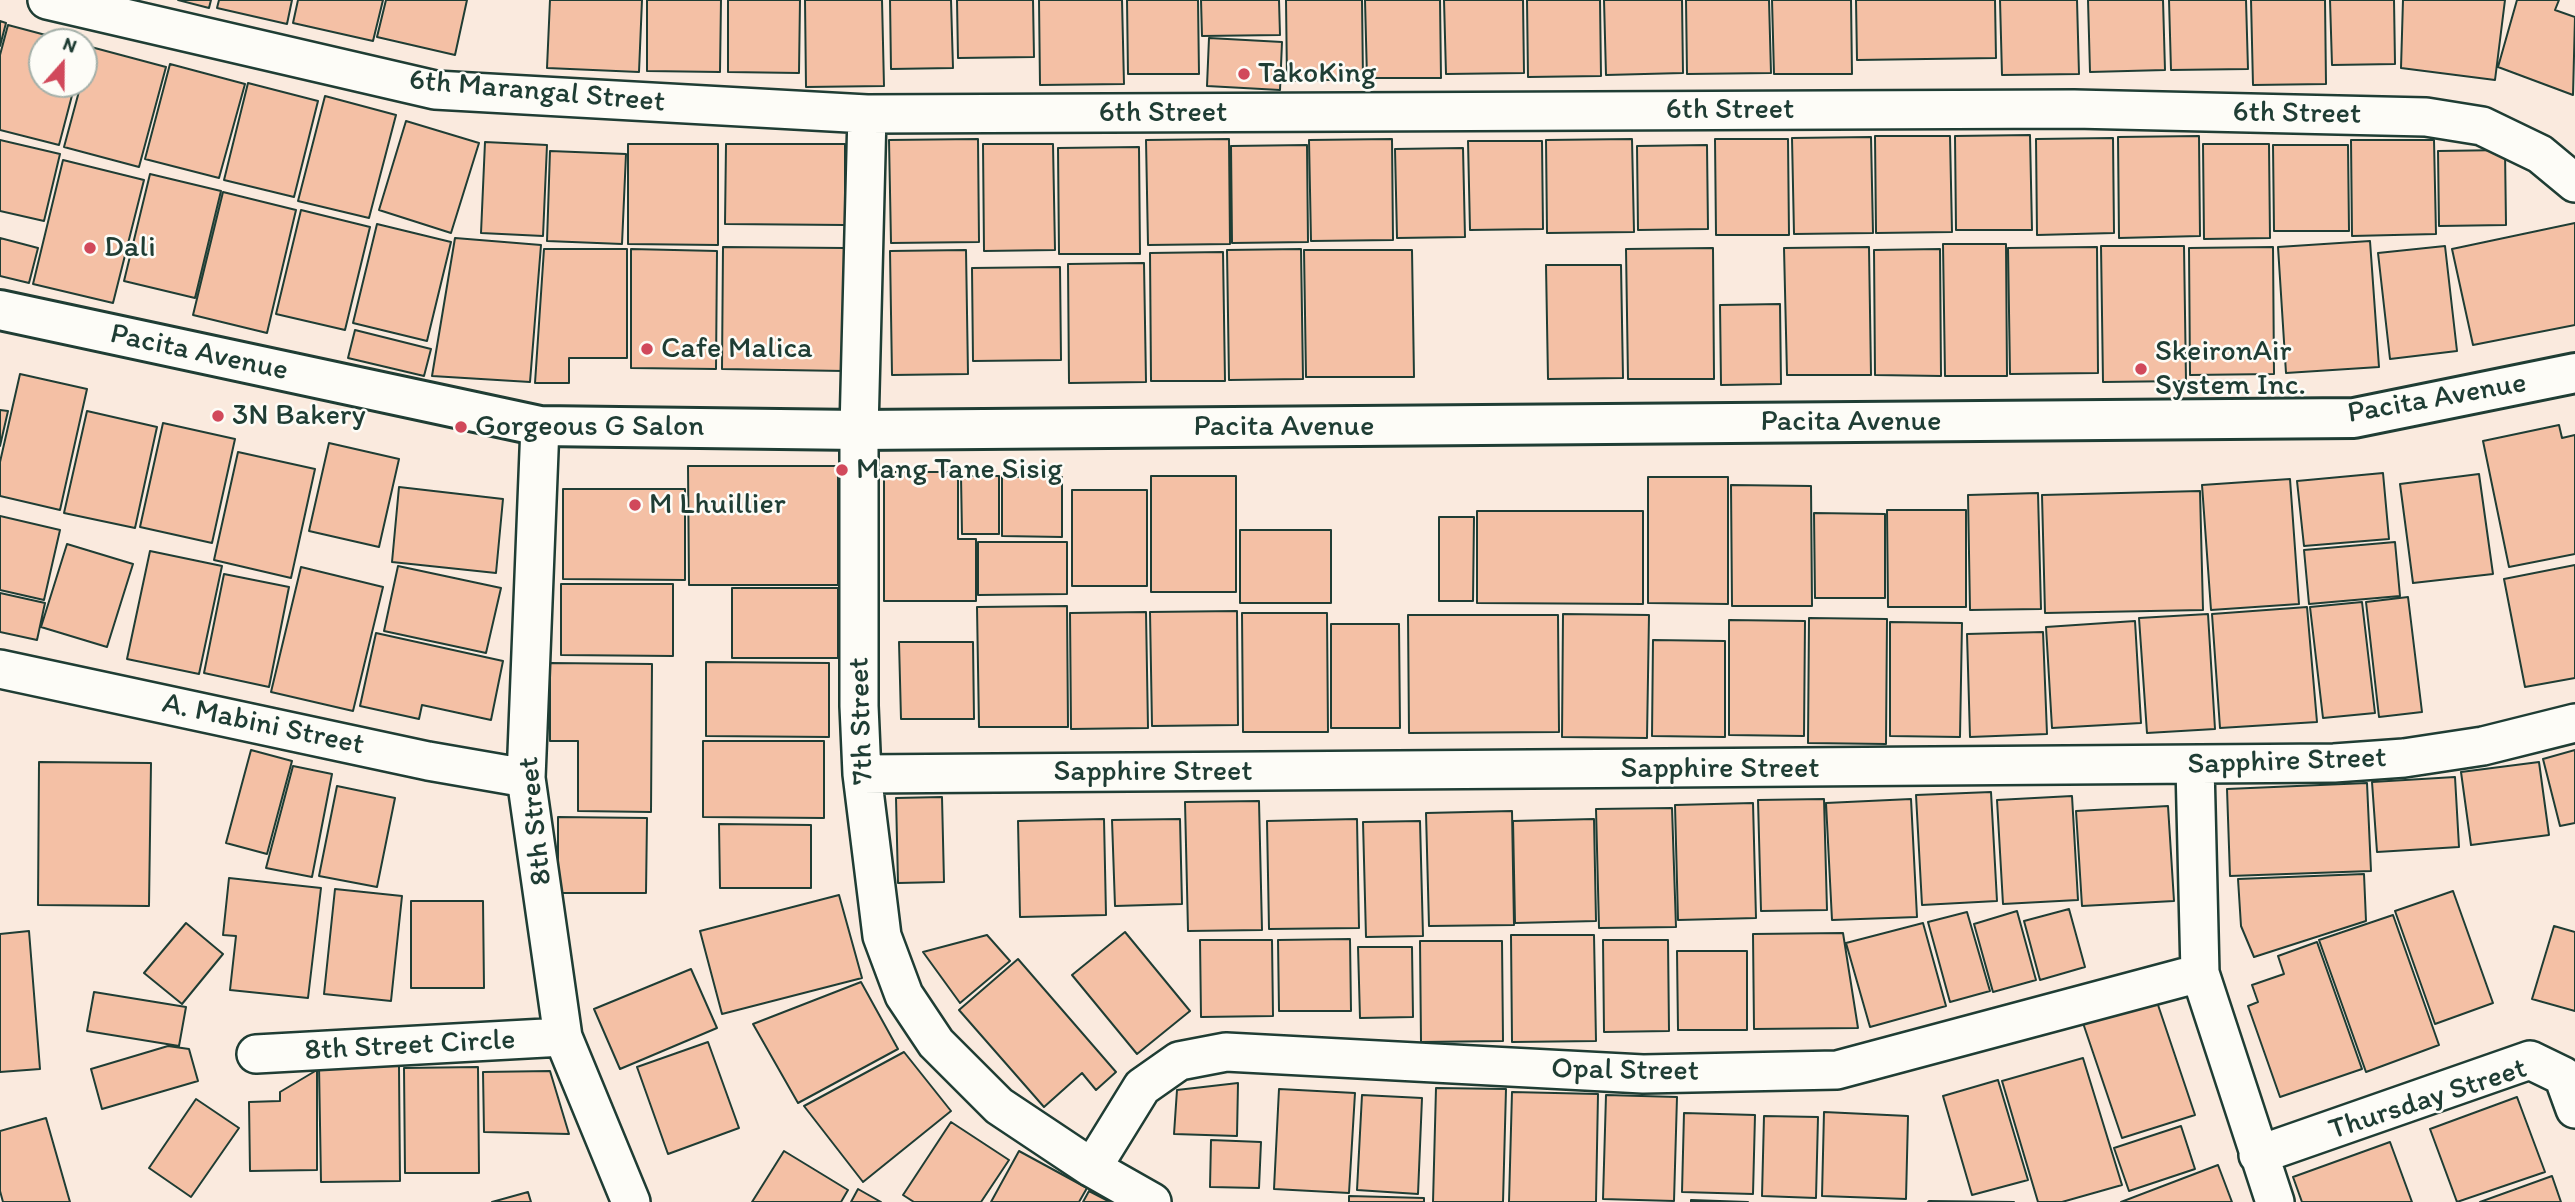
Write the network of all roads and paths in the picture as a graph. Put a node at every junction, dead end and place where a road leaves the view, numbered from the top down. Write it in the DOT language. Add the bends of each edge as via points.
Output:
graph roads {
  1 [pos="47,0"];
  2 [pos="867,114"];
  3 [pos="2575,183"];
  4 [pos="0,310"];
  5 [pos="2575,373"];
  6 [pos="540,426"];
  7 [pos="859,430"];
  8 [pos="0,669"];
  9 [pos="2575,723"];
  10 [pos="2195,766"];
  11 [pos="862,774"];
  12 [pos="526,778"];
  13 [pos="2200,973"];
  14 [pos="563,1037"];
  15 [pos="256,1054"];
  16 [pos="2575,1109"];
  17 [pos="2258,1155"];
  18 [pos="1092,1168"];
  19 [pos="631,1202"];
  20 [pos="1152,1202"];
  21 [pos="2275,1202"];
  1 -- 2 [label="street, 6th Marangal Street" via="435,90"];
  2 -- 3 [label="street, 6th Street" via="2074,109 2426,117 2482,126 2540,154"];
  2 -- 7 [label="street, 7th Street"];
  4 -- 6 [label="main road, Pacita Avenue"];
  5 -- 7 [label="main road, Pacita Avenue" via="2354,418"];
  6 -- 7 [label="main road, Pacita Avenue"];
  6 -- 12 [label="street, 8th Street"];
  7 -- 11 [label="street, 7th Street"];
  8 -- 12 [label="street, A. Mabini Street"];
  9 -- 10 [label="street, Sapphire Street" via="2483,746 2404,758"];
  10 -- 11 [label="street, Sapphire Street"];
  10 -- 13 [label="street"];
  11 -- 18 [label="street, 7th Street" via="882,936 904,995 936,1043 999,1106"];
  12 -- 14 [label="street, 8th Street"];
  13 -- 17 [label="street"];
  13 -- 18 [label="street, Opal Street" via="1837,1070 1643,1074 1226,1052 1179,1060 1142,1087"];
  14 -- 15 [label="street, 8th Street Circle"];
  14 -- 19 [label="street, 8th Street"];
  16 -- 17 [label="street, Thursday Street" via="2563,1076 2530,1060"];
  17 -- 21 [label="street"];
  18 -- 20 [label="street, 7th Street"];
}
